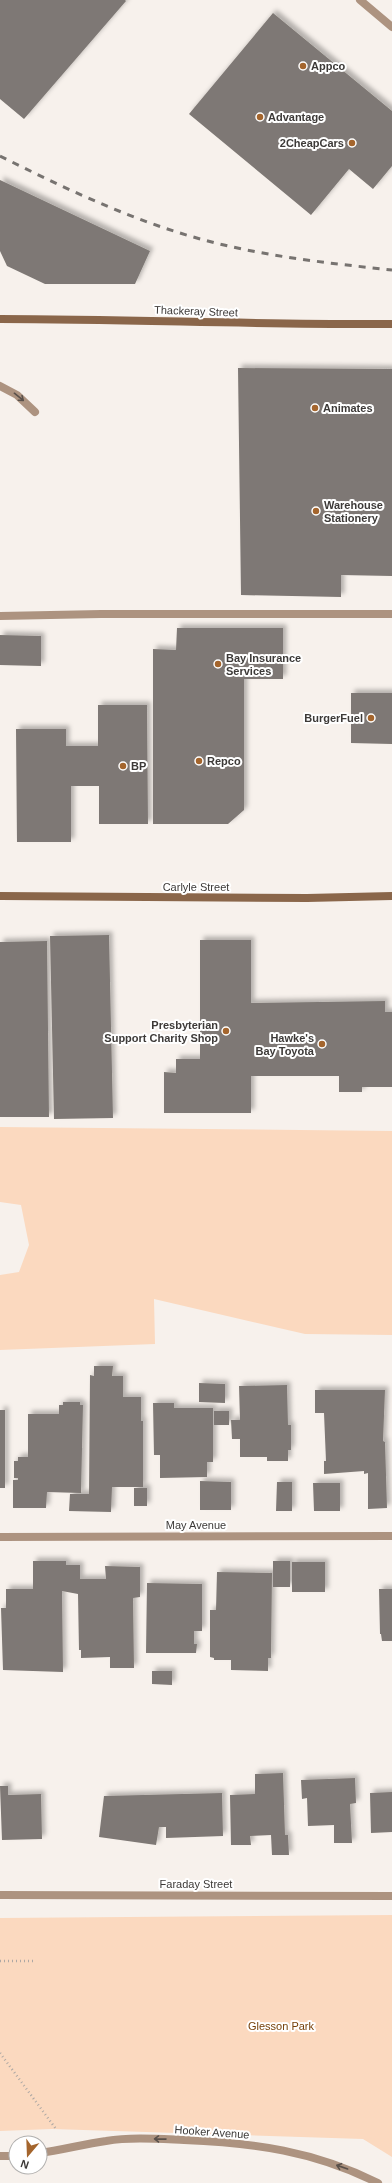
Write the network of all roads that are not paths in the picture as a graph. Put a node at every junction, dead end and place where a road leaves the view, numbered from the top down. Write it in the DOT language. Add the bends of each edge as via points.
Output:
graph roads {
  1 [pos="360,0"];
  2 [pos="392,27"];
  3 [pos="0,318"];
  4 [pos="392,324"];
  5 [pos="0,386"];
  6 [pos="35,412"];
  7 [pos="392,614"];
  8 [pos="0,616"];
  9 [pos="0,896"];
  10 [pos="392,896"];
  11 [pos="392,1536"];
  12 [pos="0,1537"];
  13 [pos="0,1895"];
  14 [pos="392,1896"];
  15 [pos="48,2152"];
  16 [pos="378,2183"];
  1 -- 2 [label="street"];
  3 -- 4 [label="main road, Thackeray Street"];
  5 -- 6 [label="street, one-way" via="17,395"];
  7 -- 8 [label="street"];
  9 -- 10 [label="main road, Carlyle Street"];
  11 -- 12 [label="street, May Avenue"];
  13 -- 14 [label="street, Faraday Street"];
  16 -- 15 [label="street, Hooker Avenue, one-way" via="351,2170 308,2155 220,2142 157,2139 106,2141"];
}
